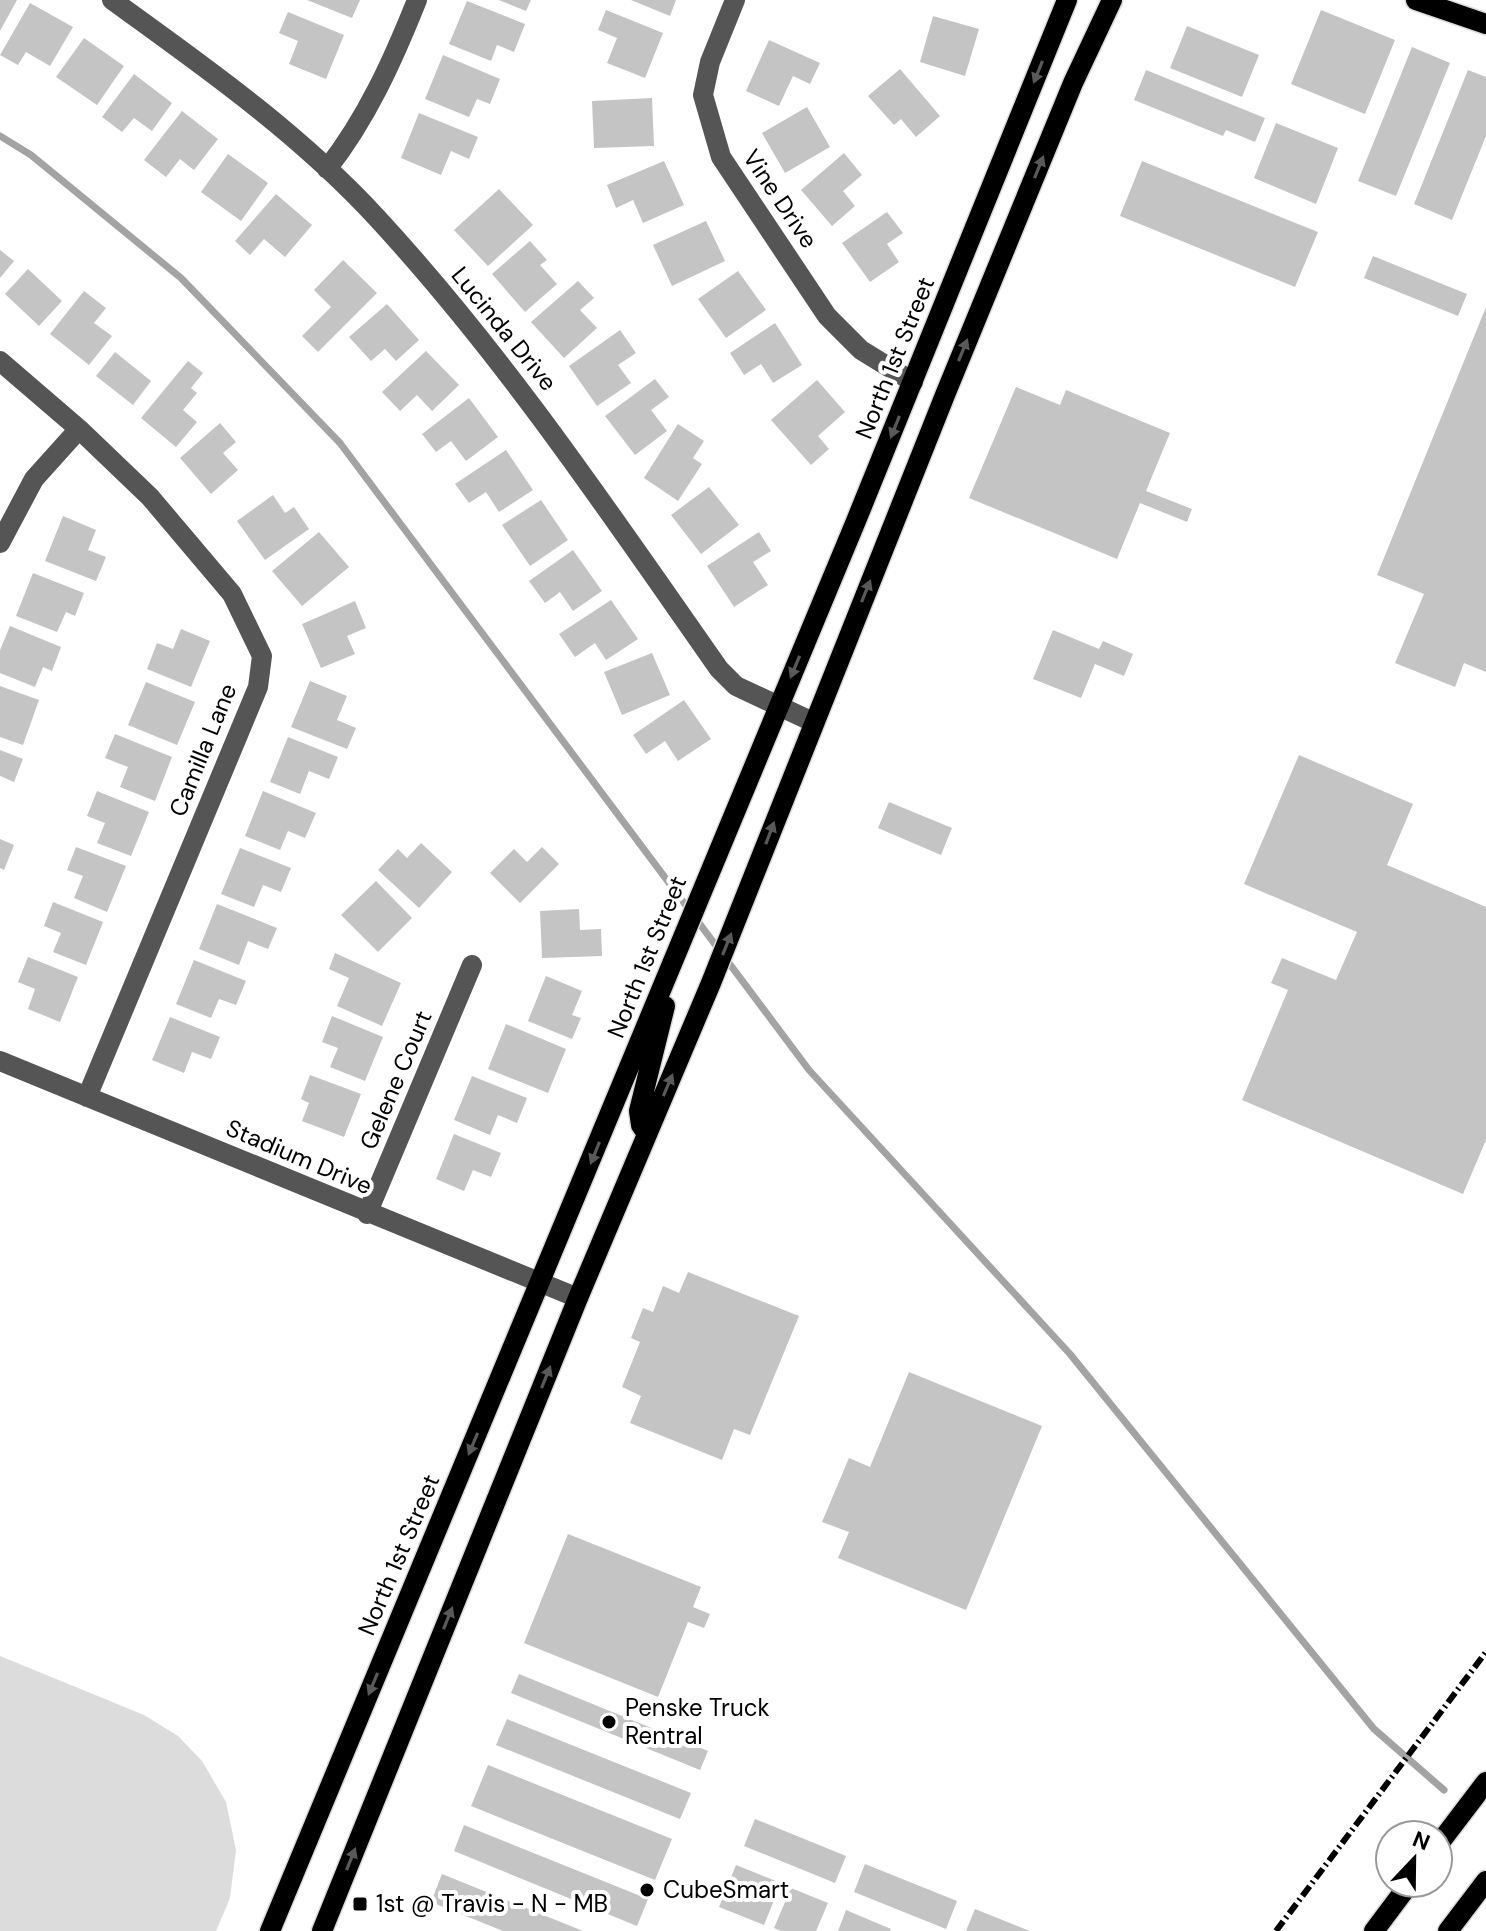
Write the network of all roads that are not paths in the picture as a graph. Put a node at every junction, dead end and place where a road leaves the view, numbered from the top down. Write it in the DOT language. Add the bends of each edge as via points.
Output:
graph roads {
  1 [pos="112,0"];
  2 [pos="417,0"];
  3 [pos="735,0"];
  4 [pos="1067,0"];
  5 [pos="1112,0"];
  6 [pos="1416,0"];
  7 [pos="1479,14"];
  8 [pos="327,169"];
  9 [pos="966,251"];
  10 [pos="999,264"];
  11 [pos="0,361"];
  12 [pos="913,382"];
  13 [pos="79,429"];
  14 [pos="0,543"];
  15 [pos="778,707"];
  16 [pos="813,722"];
  17 [pos="678,951"];
  18 [pos="472,965"];
  19 [pos="0,1061"];
  20 [pos="87,1097"];
  21 [pos="647,1134"];
  22 [pos="367,1214"];
  23 [pos="541,1284"];
  24 [pos="578,1298"];
  25 [pos="1486,1782"];
  26 [pos="1454,1824"];
  27 [pos="1486,1881"];
  28 [pos="1398,1899"];
  29 [pos="276,1929"];
  30 [pos="322,1931"];
  31 [pos="1374,1931"];
  32 [pos="1448,1931"];
  1 -- 8 [label="street, Lucinda Drive" via="230,86"];
  2 -- 8 [label="street" via="368,108"];
  3 -- 12 [label="street, Vine Drive" via="703,95 721,157 827,316 861,350"];
  4 -- 9 [label="main road, North 1st Street, one-way"];
  10 -- 5 [label="main road, one-way"];
  6 -- 7 [label="main road"];
  8 -- 15 [label="street, Lucinda Drive" via="378,219 538,412 719,669 736,686"];
  9 -- 10 [label="main road"];
  9 -- 12 [label="main road, North 1st Street"];
  16 -- 10 [label="main road, one-way"];
  11 -- 13 [label="street, Camilla Lane"];
  12 -- 15 [label="main road, North 1st Street, one-way"];
  13 -- 14 [label="street" via="34,479"];
  13 -- 20 [label="street, Camilla Lane" via="150,497 232,594 262,656 258,687"];
  15 -- 16 [label="street, Lucinda Drive"];
  15 -- 17 [label="main road, North 1st Street"];
  21 -- 16 [label="main road, one-way"];
  17 -- 21 [label="main road" via="639,1111"];
  17 -- 23 [label="main road, North 1st Street, one-way"];
  18 -- 22 [label="street, Gelene Court"];
  19 -- 20 [label="street, Stadium Drive"];
  20 -- 22 [label="street, Stadium Drive"];
  21 -- 24 [label="main road"];
  22 -- 23 [label="street, Stadium Drive"];
  23 -- 24 [label="street, Stadium Drive"];
  23 -- 29 [label="main road, North 1st Street, one-way"];
  30 -- 24 [label="main road, one-way"];
  25 -- 26 [label="main road"];
  27 -- 32 [label="main road"];
  28 -- 31 [label="main road"];
}
